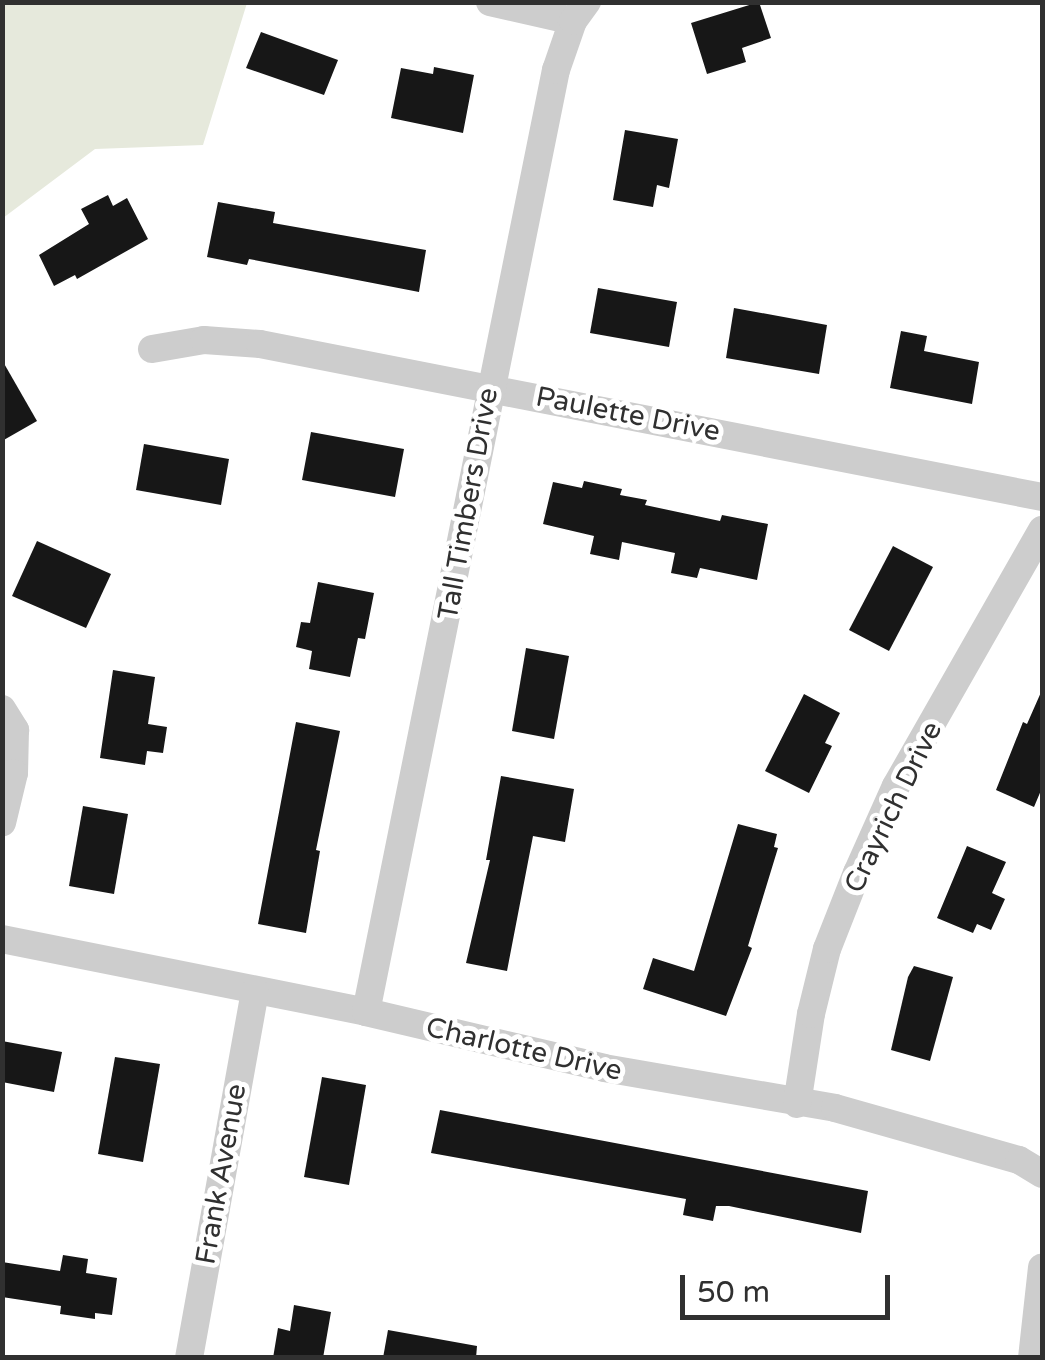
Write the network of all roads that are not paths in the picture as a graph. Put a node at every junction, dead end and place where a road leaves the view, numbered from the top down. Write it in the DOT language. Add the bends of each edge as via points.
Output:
graph roads {
  1 [pos="490,2"];
  2 [pos="580,12"];
  3 [pos="152,349"];
  4 [pos="489,386"];
  5 [pos="1042,498"];
  6 [pos="1042,530"];
  7 [pos="2,709"];
  8 [pos="2,823"];
  9 [pos="2,939"];
  10 [pos="255,991"];
  11 [pos="366,1012"];
  12 [pos="797,1104"];
  13 [pos="1042,1173"];
  14 [pos="1042,1268"];
  15 [pos="189,1358"];
  16 [pos="1032,1358"];
  1 -- 2 [label="street"];
  2 -- 4 [label="street, Tall Timbers Drive" via="556,70"];
  3 -- 4 [label="street, Paulette Drive" via="204,340 260,344"];
  4 -- 5 [label="street, Paulette Drive"];
  4 -- 11 [label="street, Tall Timbers Drive" via="462,551"];
  6 -- 12 [label="street, Crayrich Drive" via="896,786 857,873 827,949"];
  7 -- 8 [label="street" via="15,730"];
  9 -- 10 [label="street, Charlotte Drive"];
  10 -- 11 [label="street, Charlotte Drive"];
  10 -- 15 [label="street, Frank Avenue"];
  11 -- 12 [label="street, Charlotte Drive" via="604,1068"];
  12 -- 13 [label="street, Charlotte Drive" via="897,1123"];
  14 -- 16 [label="street"];
}
